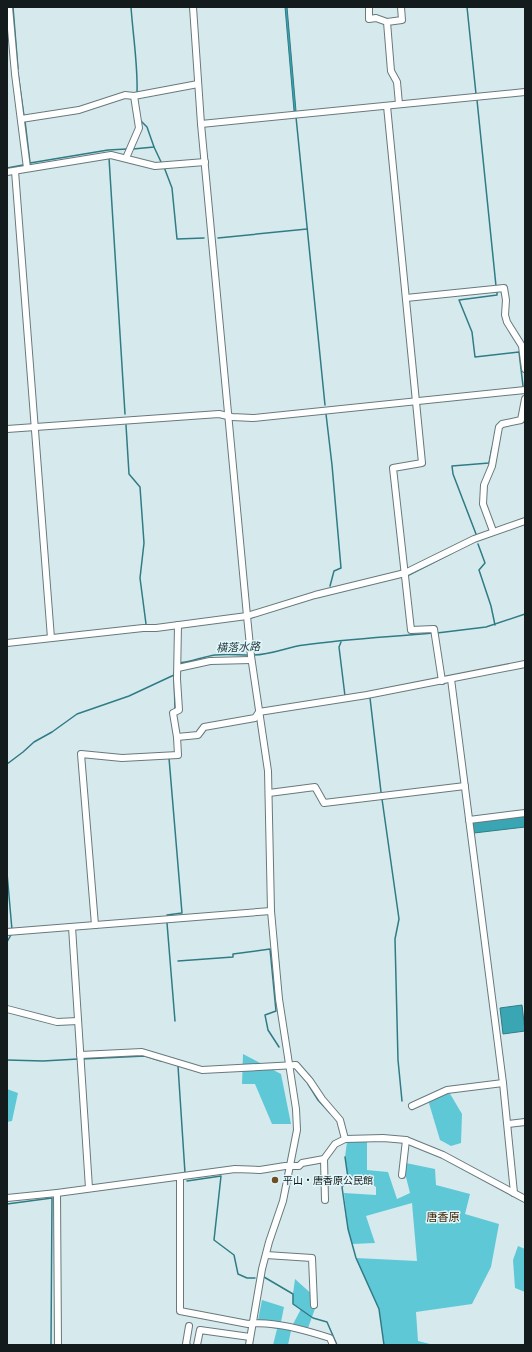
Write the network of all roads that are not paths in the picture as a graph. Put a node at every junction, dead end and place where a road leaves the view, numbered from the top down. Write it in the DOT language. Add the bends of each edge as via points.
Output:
graph roads {
  1 [pos="9,7"];
  2 [pos="193,7"];
  3 [pos="369,7"];
  4 [pos="401,7"];
  5 [pos="387,22"];
  6 [pos="7,74"];
  7 [pos="15,74"];
  8 [pos="198,84"];
  9 [pos="525,92"];
  10 [pos="137,95"];
  11 [pos="399,104"];
  12 [pos="387,106"];
  13 [pos="21,119"];
  14 [pos="201,124"];
  15 [pos="126,158"];
  16 [pos="205,162"];
  17 [pos="27,168"];
  18 [pos="15,171"];
  19 [pos="7,172"];
  20 [pos="406,298"];
  21 [pos="525,369"];
  22 [pos="525,390"];
  23 [pos="525,399"];
  24 [pos="416,401"];
  25 [pos="228,416"];
  26 [pos="36,427"];
  27 [pos="7,429"];
  28 [pos="525,521"];
  29 [pos="493,532"];
  30 [pos="405,573"];
  31 [pos="247,616"];
  32 [pos="178,625"];
  33 [pos="51,638"];
  34 [pos="7,643"];
  35 [pos="251,656"];
  36 [pos="178,664"];
  37 [pos="525,664"];
  38 [pos="451,679"];
  39 [pos="442,681"];
  40 [pos="259,712"];
  41 [pos="177,737"];
  42 [pos="465,786"];
  43 [pos="269,793"];
  44 [pos="525,813"];
  45 [pos="469,820"];
  46 [pos="271,911"];
  47 [pos="95,925"];
  48 [pos="72,927"];
  49 [pos="10,932"];
  50 [pos="7,1009"];
  51 [pos="78,1021"];
  52 [pos="80,1055"];
  53 [pos="289,1065"];
  54 [pos="503,1083"];
  55 [pos="412,1106"];
  56 [pos="525,1122"];
  57 [pos="508,1124"];
  58 [pos="345,1139"];
  59 [pos="406,1140"];
  60 [pos="324,1159"];
  61 [pos="290,1166"];
  62 [pos="402,1175"];
  63 [pos="180,1177"];
  64 [pos="89,1188"];
  65 [pos="57,1193"];
  66 [pos="514,1193"];
  67 [pos="7,1198"];
  68 [pos="525,1199"];
  69 [pos="325,1200"];
  70 [pos="266,1255"];
  71 [pos="314,1305"];
  72 [pos="253,1324"];
  73 [pos="188,1326"];
  74 [pos="250,1337"];
  75 [pos="58,1345"];
  76 [pos="188,1345"];
  77 [pos="197,1345"];
  78 [pos="249,1345"];
  79 [pos="333,1345"];
  1 -- 7 [label="street"];
  2 -- 8 [label="street"];
  3 -- 5 [label="street" via="370,19 376,18"];
  4 -- 5 [label="street" via="402,20"];
  5 -- 11 [label="street" via="391,70 397,82"];
  6 -- 7 [label="street"];
  7 -- 13 [label="street"];
  8 -- 10 [label="street"];
  8 -- 14 [label="street"];
  9 -- 11 [label="street"];
  10 -- 13 [label="street" via="125,96 79,110"];
  10 -- 15 [label="street" via="139,128"];
  11 -- 12 [label="street"];
  12 -- 14 [label="street"];
  12 -- 20 [label="street"];
  13 -- 17 [label="street"];
  14 -- 16 [label="street"];
  15 -- 16 [label="street" via="155,166"];
  15 -- 17 [label="street" via="106,155"];
  16 -- 25 [label="street"];
  17 -- 18 [label="street"];
  18 -- 19 [label="street"];
  18 -- 26 [label="street"];
  20 -- 21 [label="street" via="504,288 506,322 522,346"];
  20 -- 24 [label="street"];
  22 -- 24 [label="street"];
  23 -- 29 [label="street" via="521,420 499,427 492,466 484,485 484,504"];
  24 -- 25 [label="street" via="253,418"];
  24 -- 30 [label="street" via="422,463 393,468"];
  25 -- 26 [label="street" via="213,414"];
  25 -- 31 [label="street"];
  26 -- 27 [label="street"];
  26 -- 33 [label="street"];
  28 -- 29 [label="street"];
  29 -- 30 [label="street"];
  30 -- 31 [label="street" via="315,595"];
  30 -- 39 [label="street" via="411,630 434,629"];
  31 -- 32 [label="street"];
  31 -- 35 [label="street"];
  32 -- 33 [label="street"];
  32 -- 36 [label="street"];
  33 -- 34 [label="street"];
  35 -- 36 [label="street"];
  35 -- 40 [label="street"];
  36 -- 41 [label="street"];
  37 -- 38 [label="street"];
  38 -- 39 [label="street"];
  38 -- 42 [label="street"];
  39 -- 40 [label="street"];
  40 -- 41 [label="street" via="255,718 204,727 198,735"];
  40 -- 43 [label="street"];
  41 -- 47 [label="street" via="178,755 122,758 81,754"];
  42 -- 43 [label="street" via="324,803 315,787"];
  42 -- 45 [label="street"];
  43 -- 46 [label="street"];
  44 -- 45 [label="street"];
  45 -- 54 [label="street"];
  46 -- 47 [label="street"];
  46 -- 53 [label="street" via="279,999"];
  47 -- 48 [label="street"];
  48 -- 49 [label="street"];
  48 -- 51 [label="street"];
  50 -- 51 [label="street" via="57,1022"];
  51 -- 52 [label="street"];
  52 -- 53 [label="street" via="142,1052 202,1070"];
  52 -- 64 [label="street"];
  53 -- 58 [label="street" via="296,1065 340,1120"];
  53 -- 61 [label="street" via="297,1130"];
  54 -- 55 [label="street" via="447,1090"];
  54 -- 57 [label="street"];
  56 -- 57 [label="street"];
  57 -- 66 [label="street"];
  58 -- 59 [label="street"];
  58 -- 60 [label="street" via="335,1144"];
  59 -- 62 [label="street"];
  59 -- 66 [label="street" via="443,1155"];
  60 -- 61 [label="street"];
  60 -- 69 [label="street"];
  61 -- 63 [label="street" via="260,1170 235,1169"];
  61 -- 70 [label="street" via="283,1201"];
  63 -- 64 [label="street"];
  63 -- 72 [label="street" via="180,1311"];
  64 -- 65 [label="street"];
  65 -- 67 [label="street"];
  65 -- 75 [label="street"];
  66 -- 68 [label="street"];
  70 -- 71 [label="street" via="312,1258"];
  70 -- 72 [label="street"];
  72 -- 74 [label="street"];
  72 -- 79 [label="street" via="306,1330 330,1338"];
  73 -- 76 [label="street"];
  74 -- 77 [label="street" via="200,1330"];
  74 -- 78 [label="street"];
}
